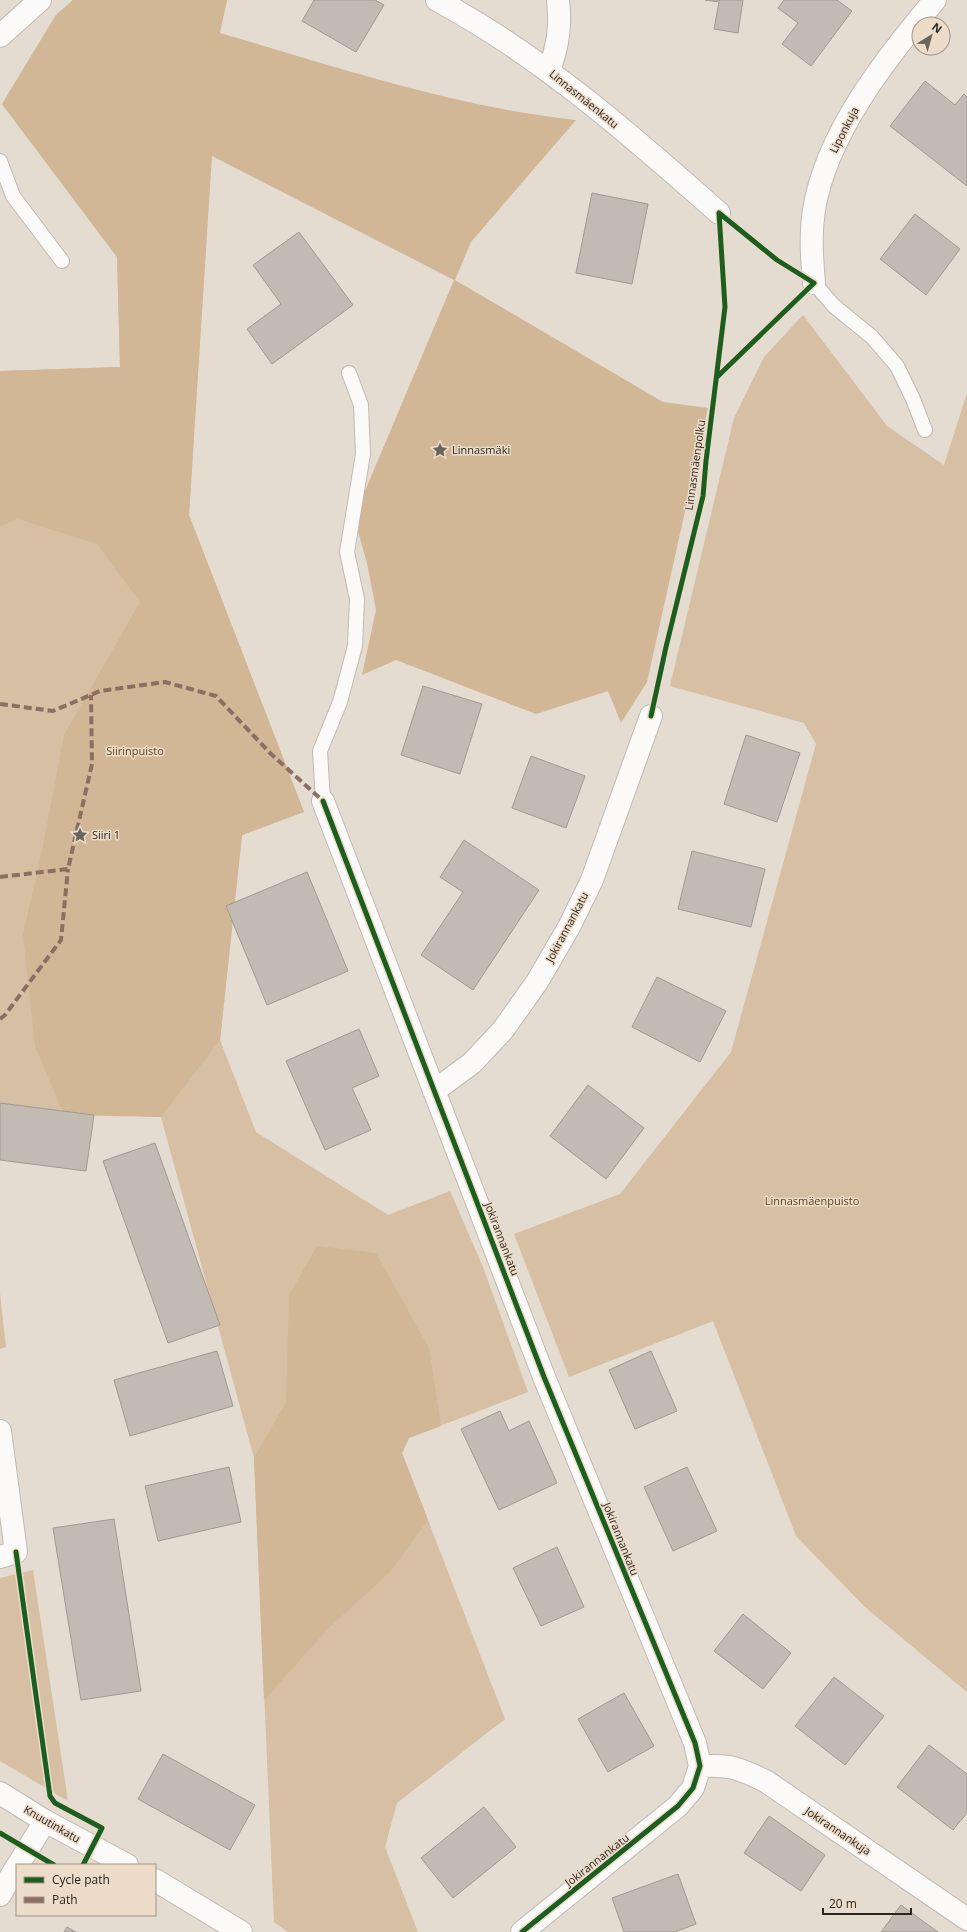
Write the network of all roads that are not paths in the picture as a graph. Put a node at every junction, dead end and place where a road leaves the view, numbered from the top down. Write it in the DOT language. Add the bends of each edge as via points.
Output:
graph roads {
  1 [pos="40,0"];
  2 [pos="437,0"];
  3 [pos="558,0"];
  4 [pos="935,0"];
  5 [pos="0,36"];
  6 [pos="549,71"];
  7 [pos="0,161"];
  8 [pos="719,213"];
  9 [pos="62,261"];
  10 [pos="814,283"];
  11 [pos="349,373"];
  12 [pos="925,430"];
  13 [pos="651,716"];
  14 [pos="323,801"];
  15 [pos="434,1090"];
  16 [pos="0,1431"];
  17 [pos="0,1557"];
  18 [pos="700,1766"];
  19 [pos="0,1793"];
  20 [pos="45,1821"];
  21 [pos="18,1864"];
  22 [pos="125,1864"];
  23 [pos="16,1867"];
  24 [pos="156,1881"];
  25 [pos="0,1895"];
  26 [pos="967,1919"];
  27 [pos="241,1932"];
  28 [pos="522,1932"];
  1 -- 5 [label="street"];
  2 -- 6 [label="street, Linnasmäenkatu" via="496,35"];
  3 -- 6 [label="street" via="557,48"];
  4 -- 10 [label="street, Liponkuja" via="884,63 851,114 821,178 814,211 811,245"];
  6 -- 8 [label="street, Linnasmäenkatu" via="658,159"];
  7 -- 9 [label="lane" via="13,196"];
  10 -- 12 [label="lane" via="834,306 872,337 897,366"];
  11 -- 14 [label="lane" via="361,405 363,454 347,552 357,599 355,646 340,702 320,751"];
  13 -- 15 [label="street, Jokirannankatu" via="592,880 569,927 537,982 503,1030 472,1063"];
  14 -- 15 [label="street"];
  15 -- 18 [label="street, Jokirannankatu" via="544,1377 695,1743"];
  16 -- 17 [label="street" via="16,1552"];
  18 -- 26 [label="street, Jokirannankuja" via="725,1765 745,1770 767,1782"];
  18 -- 28 [label="street, Jokirannankatu" via="693,1788 678,1806"];
  19 -- 20 [label="street, Knuutinkatu"];
  20 -- 21 [label="street"];
  20 -- 22 [label="street, Knuutinkatu"];
  23 -- 25 [label="street"];
  24 -- 27 [label="street"];
}
